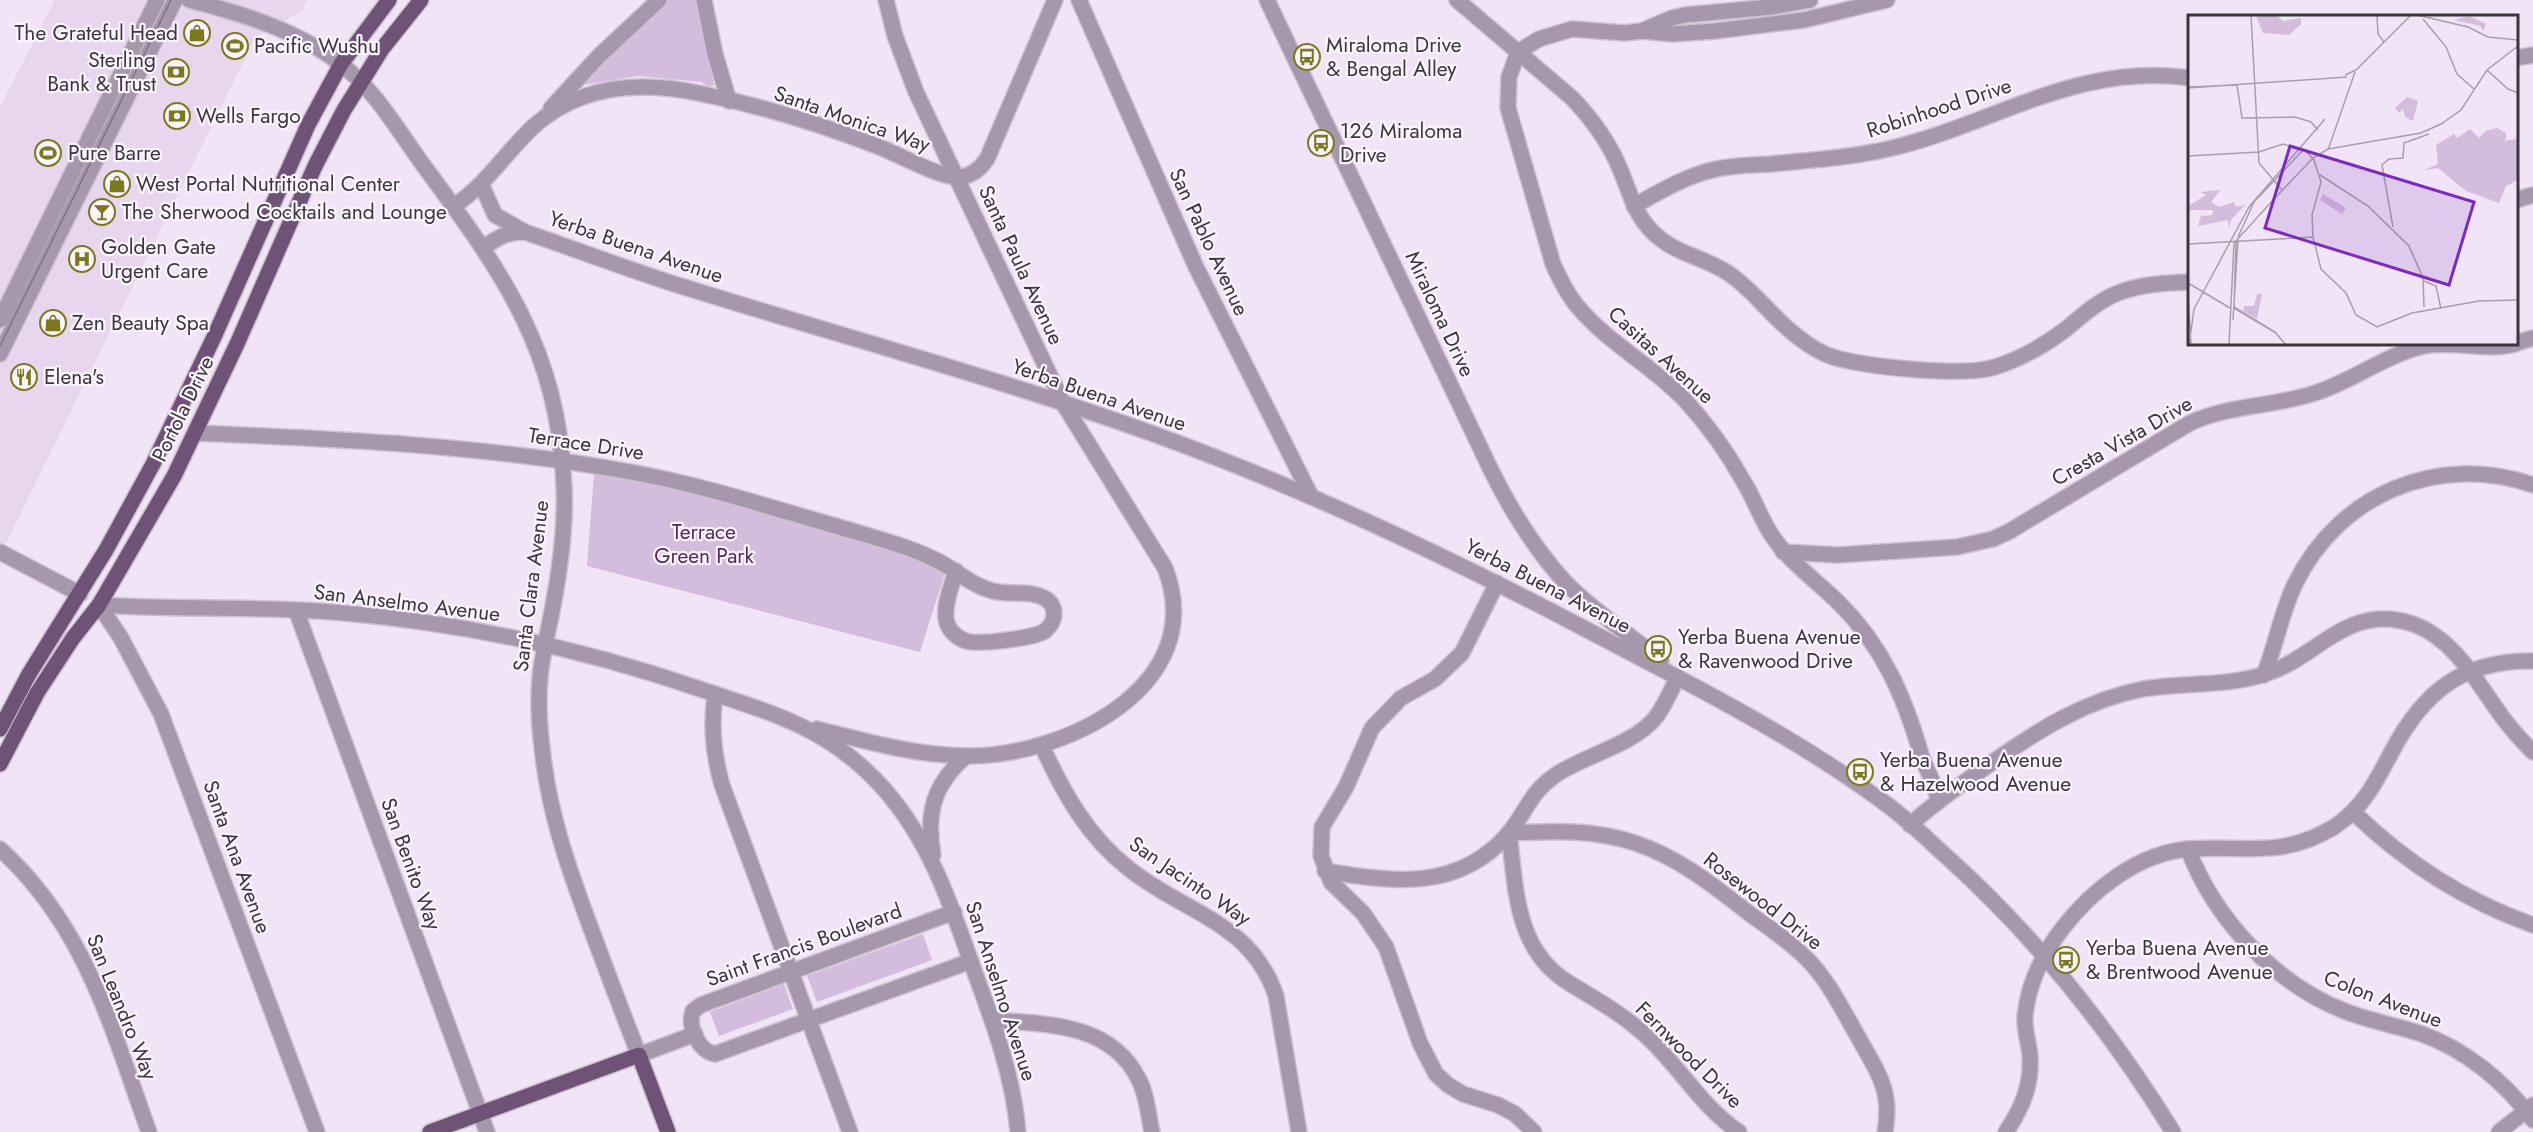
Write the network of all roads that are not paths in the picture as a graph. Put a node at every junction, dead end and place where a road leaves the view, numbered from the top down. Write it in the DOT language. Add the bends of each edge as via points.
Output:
graph roads {
  1 [pos="157,0"];
  2 [pos="175,0"];
  3 [pos="189,0"];
  4 [pos="389,0"];
  5 [pos="421,0"];
  6 [pos="659,0"];
  7 [pos="704,0"];
  8 [pos="886,0"];
  9 [pos="1054,0"];
  10 [pos="1079,0"];
  11 [pos="1267,0"];
  12 [pos="1457,0"];
  13 [pos="1810,0"];
  14 [pos="1887,0"];
  15 [pos="1642,31"];
  16 [pos="1518,51"];
  17 [pos="2533,55"];
  18 [pos="2518,57"];
  19 [pos="341,64"];
  20 [pos="2188,78"];
  21 [pos="360,82"];
  22 [pos="729,101"];
  23 [pos="534,126"];
  24 [pos="956,177"];
  25 [pos="482,186"];
  26 [pos="2533,195"];
  27 [pos="2518,200"];
  28 [pos="454,206"];
  29 [pos="1634,206"];
  30 [pos="525,232"];
  31 [pos="483,248"];
  32 [pos="2188,282"];
  33 [pos="0,320"];
  34 [pos="2533,338"];
  35 [pos="2518,342"];
  36 [pos="2436,345"];
  37 [pos="2468,345"];
  38 [pos="2499,345"];
  39 [pos="0,354"];
  40 [pos="1063,403"];
  41 [pos="195,433"];
  42 [pos="563,460"];
  43 [pos="2533,485"];
  44 [pos="1311,496"];
  45 [pos="0,552"];
  46 [pos="1784,552"];
  47 [pos="956,571"];
  48 [pos="1497,583"];
  49 [pos="80,594"];
  50 [pos="99,605"];
  51 [pos="296,610"];
  52 [pos="1605,617"];
  53 [pos="1586,630"];
  54 [pos="544,645"];
  55 [pos="2533,660"];
  56 [pos="2469,670"];
  57 [pos="2264,675"];
  58 [pos="1678,677"];
  59 [pos="715,693"];
  60 [pos="803,725"];
  61 [pos="0,729"];
  62 [pos="1042,746"];
  63 [pos="2533,752"];
  64 [pos="932,754"];
  65 [pos="966,756"];
  66 [pos="0,764"];
  67 [pos="1938,800"];
  68 [pos="2353,812"];
  69 [pos="1911,825"];
  70 [pos="1509,833"];
  71 [pos="0,849"];
  72 [pos="2188,849"];
  73 [pos="935,865"];
  74 [pos="1325,871"];
  75 [pos="954,912"];
  76 [pos="2533,925"];
  77 [pos="2045,955"];
  78 [pos="971,961"];
  79 [pos="791,972"];
  80 [pos="809,1020"];
  81 [pos="992,1020"];
  82 [pos="695,1034"];
  83 [pos="639,1055"];
  84 [pos="2531,1112"];
  85 [pos="480,1113"];
  86 [pos="149,1132"];
  87 [pos="317,1132"];
  88 [pos="430,1132"];
  89 [pos="487,1132"];
  90 [pos="668,1132"];
  91 [pos="850,1132"];
  92 [pos="1018,1132"];
  93 [pos="1152,1132"];
  94 [pos="1299,1132"];
  95 [pos="1534,1132"];
  96 [pos="1739,1132"];
  97 [pos="1885,1132"];
  98 [pos="2006,1132"];
  99 [pos="2174,1132"];
  100 [pos="2499,1132"];
  1 -- 33 [label="street"];
  2 -- 39 [label="street"];
  3 -- 19 [label="street, Santa Clara Avenue" via="284,32"];
  4 -- 19 [label="main road, Portola Drive"];
  5 -- 21 [label="main road, Portola Drive"];
  6 -- 23 [label="street, Santa Monica Way"];
  7 -- 22 [label="street"];
  8 -- 24 [label="street, Santa Paula Avenue" via="904,63"];
  9 -- 24 [label="street" via="987,159 975,172"];
  10 -- 44 [label="street, San Pablo Avenue" via="1196,267"];
  11 -- 52 [label="street, Miraloma Drive" via="1502,493 1548,562"];
  12 -- 16 [label="street"];
  13 -- 15 [label="street" via="1685,15"];
  14 -- 15 [label="street" via="1774,25 1686,34"];
  15 -- 16 [label="street" via="1572,29 1539,39"];
  16 -- 29 [label="street" via="1572,98 1600,130"];
  16 -- 46 [label="street, Casitas Avenue" via="1507,92 1511,123 1563,286 1595,325 1662,378 1701,418 1733,462"];
  17 -- 18 [label="street"];
  19 -- 21 [label="street, Santa Clara Avenue"];
  19 -- 49 [label="main road, Portola Drive" via="293,156 174,423"];
  20 -- 29 [label="street, Robinhood Drive" via="2151,75 2098,79 1890,149 1713,170 1674,184"];
  21 -- 28 [label="street, Santa Clara Avenue"];
  21 -- 41 [label="main road, Portola Drive" via="315,166"];
  22 -- 23 [label="street, Santa Monica Way" via="669,88 620,87 573,100"];
  22 -- 24 [label="street, Santa Monica Way" via="840,132"];
  23 -- 25 [label="street, Santa Monica Way"];
  24 -- 40 [label="street, Santa Paula Avenue"];
  25 -- 28 [label="street, Santa Monica Way"];
  25 -- 30 [label="street" via="495,215"];
  26 -- 27 [label="street"];
  28 -- 31 [label="street, Santa Clara Avenue"];
  29 -- 32 [label="street" via="1667,245 1723,270 1756,295 1797,336 1831,356 1849,361 1948,372 1990,368 2047,342 2117,294 2161,283"];
  30 -- 31 [label="street, Yerba Buena Avenue" via="509,232"];
  30 -- 40 [label="street, Yerba Buena Avenue" via="668,282"];
  31 -- 42 [label="street, Santa Clara Avenue" via="534,340 552,398"];
  34 -- 35 [label="street, Cresta Vista Drive"];
  36 -- 46 [label="street, Cresta Vista Drive" via="2385,360 2313,394 2208,415 2010,531 1976,544 1838,555"];
  37 -- 38 [label="street, Cresta Vista Drive"];
  40 -- 44 [label="street, Yerba Buena Avenue" via="1181,444"];
  40 -- 62 [label="street, Santa Paula Avenue" via="1165,568 1172,587 1174,625 1162,659 1130,698 1088,727"];
  41 -- 42 [label="street, Terrace Drive" via="368,440"];
  41 -- 50 [label="main road, Portola Drive" via="152,518"];
  42 -- 47 [label="street, Terrace Drive" via="714,490 902,546"];
  42 -- 54 [label="street, Santa Clara Avenue" via="561,555"];
  43 -- 57 [label="street" via="2504,476 2442,476 2389,489 2367,503 2332,532 2306,566 2287,603"];
  44 -- 48 [label="street, Yerba Buena Avenue"];
  45 -- 49 [label="street"];
  46 -- 67 [label="street, Casitas Avenue" via="1841,604 1884,661 1911,715"];
  47 -- 47 [label="street, Terrace Drive" via="945,617 948,627 966,641 1035,635 1047,630 1053,621 1054,610 1048,600 1024,593 994,592"];
  48 -- 53 [label="street, Yerba Buena Avenue"];
  48 -- 74 [label="street" via="1462,653 1435,679 1401,698 1372,728 1346,787 1322,827 1320,842"];
  49 -- 50 [label="main road"];
  49 -- 61 [label="main road, Portola Drive" via="29,674"];
  50 -- 51 [label="street, San Anselmo Avenue"];
  50 -- 66 [label="main road, Portola Drive" via="54,666"];
  50 -- 87 [label="street, Santa Ana Avenue" via="122,638 162,714"];
  51 -- 54 [label="street, San Anselmo Avenue" via="414,621"];
  51 -- 85 [label="street, San Benito Way"];
  52 -- 53 [label="street"];
  52 -- 58 [label="street, Yerba Buena Avenue"];
  53 -- 58 [label="street, Yerba Buena Avenue"];
  54 -- 59 [label="street, San Anselmo Avenue"];
  54 -- 83 [label="street, Santa Clara Avenue" via="539,711 552,814 570,873"];
  55 -- 56 [label="street" via="2492,663"];
  56 -- 57 [label="street" via="2431,633 2394,620 2343,628 2296,661"];
  56 -- 63 [label="street" via="2504,720"];
  56 -- 68 [label="street" via="2450,681 2414,714 2380,776"];
  57 -- 67 [label="street" via="2141,690 2088,706 2038,730"];
  58 -- 69 [label="street, Yerba Buena Avenue" via="1800,746"];
  58 -- 70 [label="street" via="1656,718 1628,740 1573,764 1548,781 1529,800"];
  59 -- 60 [label="street, San Anselmo Avenue"];
  59 -- 79 [label="street" via="712,736 722,785"];
  60 -- 64 [label="street, San Anselmo Avenue"];
  60 -- 73 [label="street, San Anselmo Avenue" via="842,750 885,790"];
  62 -- 65 [label="street, Santa Paula Avenue"];
  62 -- 94 [label="street, San Jacinto Way" via="1067,797 1112,854 1147,882 1233,934 1261,961 1276,996"];
  64 -- 65 [label="street, Santa Paula Avenue"];
  65 -- 73 [label="street, San Anselmo Avenue" via="942,781 935,797 930,818"];
  67 -- 69 [label="street"];
  68 -- 72 [label="street" via="2319,835 2277,849"];
  68 -- 76 [label="street" via="2431,876 2479,904"];
  69 -- 77 [label="street, Yerba Buena Avenue" via="1969,877"];
  70 -- 74 [label="street" via="1478,859 1439,875 1400,881"];
  70 -- 96 [label="street, Fernwood Drive" via="1521,922 1538,956 1552,970 1646,1035 1708,1108"];
  70 -- 97 [label="street, Rosewood Drive" via="1582,832 1636,843 1705,879 1792,944 1821,976 1873,1063 1886,1099"];
  71 -- 86 [label="street, San Leandro Way" via="54,908 84,960"];
  72 -- 77 [label="street" via="2136,866 2108,883 2078,910"];
  72 -- 84 [label="street, Colon Avenue" via="2198,875 2225,914 2279,973 2346,1012 2425,1035 2448,1047 2491,1074"];
  73 -- 75 [label="street, San Anselmo Avenue"];
  74 -- 95 [label="street" via="1386,946 1420,1043 1436,1074 1463,1094 1515,1114"];
  75 -- 78 [label="street, San Anselmo Avenue"];
  75 -- 79 [label="street, Saint Francis Boulevard"];
  77 -- 98 [label="street" via="2025,1017 2030,1075 2026,1095"];
  77 -- 99 [label="street, Yerba Buena Avenue" via="2105,1030"];
  78 -- 80 [label="street"];
  78 -- 81 [label="street, San Anselmo Avenue"];
  79 -- 80 [label="street"];
  79 -- 82 [label="street, Saint Francis Boulevard" via="696,1008 691,1016"];
  80 -- 82 [label="street" via="715,1054 704,1051"];
  80 -- 91 [label="street"];
  81 -- 92 [label="street, San Anselmo Avenue" via="1009,1076"];
  81 -- 93 [label="street" via="1068,1028 1104,1041 1118,1051 1139,1079"];
  82 -- 83 [label="street"];
  83 -- 85 [label="main road"];
  83 -- 90 [label="main road, Santa Clara Avenue"];
  84 -- 100 [label="street"];
  85 -- 88 [label="main road"];
  85 -- 89 [label="street, San Benito Way"];
}
